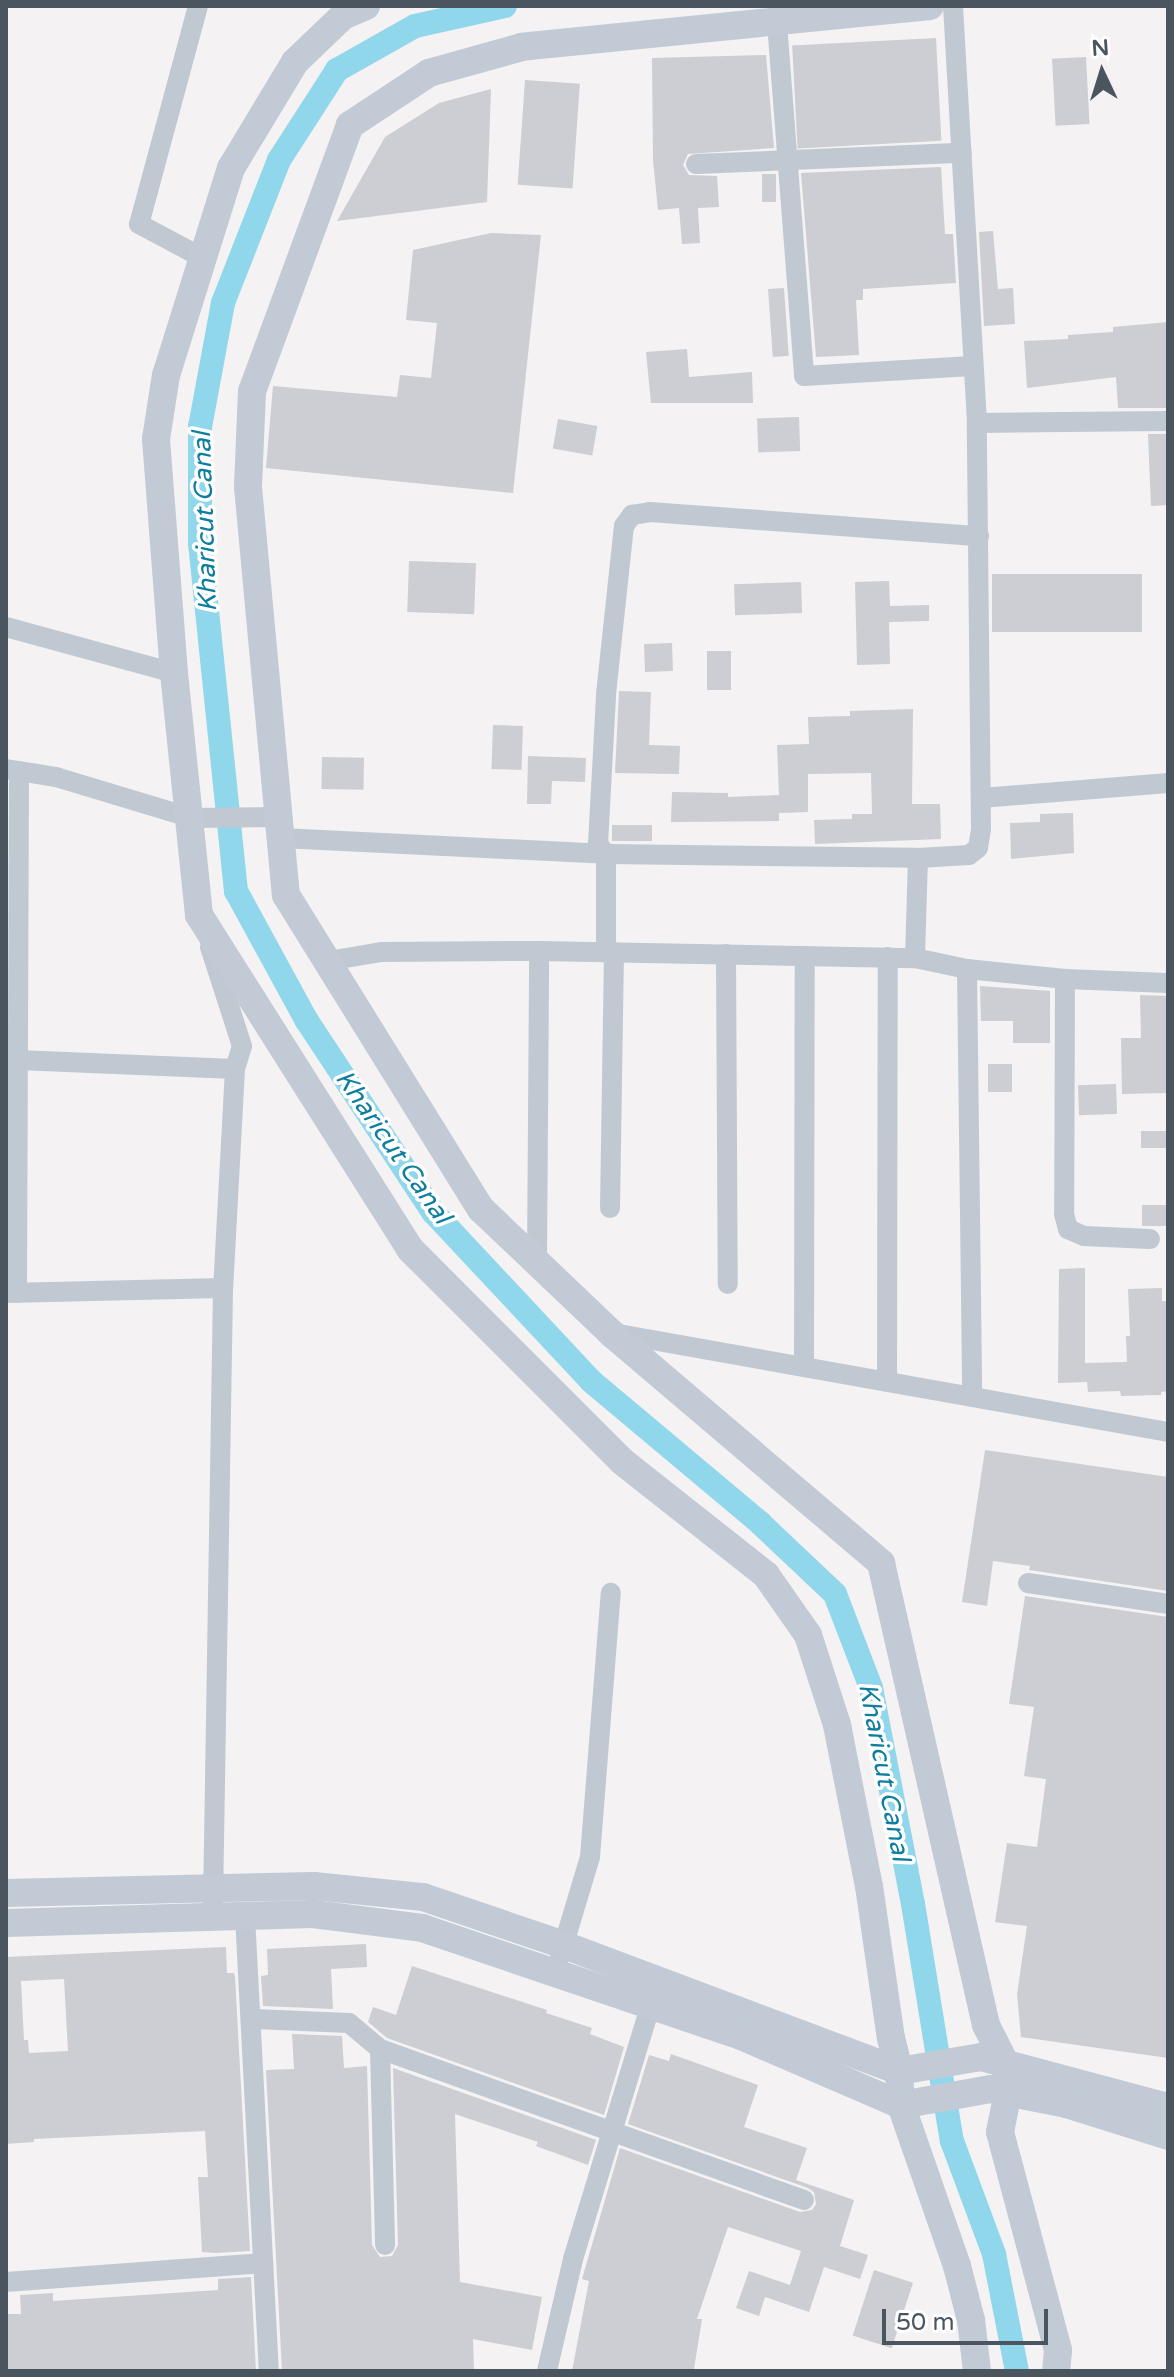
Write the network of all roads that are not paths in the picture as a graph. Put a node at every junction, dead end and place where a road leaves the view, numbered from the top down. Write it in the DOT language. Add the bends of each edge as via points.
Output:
graph roads {
  1 [pos="198,6"];
  2 [pos="366,6"];
  3 [pos="930,6"];
  4 [pos="953,6"];
  5 [pos="777,23"];
  6 [pos="962,153"];
  7 [pos="787,160"];
  8 [pos="696,164"];
  9 [pos="203,258"];
  10 [pos="972,366"];
  11 [pos="1168,421"];
  12 [pos="977,423"];
  13 [pos="979,536"];
  14 [pos="6,627"];
  15 [pos="174,673"];
  16 [pos="12,770"];
  17 [pos="1168,783"];
  18 [pos="981,798"];
  19 [pos="194,818"];
  20 [pos="278,824"];
  21 [pos="606,854"];
  22 [pos="918,858"];
  23 [pos="199,915"];
  24 [pos="539,951"];
  25 [pos="610,952"];
  26 [pos="726,954"];
  27 [pos="805,956"];
  28 [pos="888,957"];
  29 [pos="915,958"];
  30 [pos="328,961"];
  31 [pos="967,969"];
  32 [pos="1065,979"];
  33 [pos="1168,983"];
  34 [pos="18,1060"];
  35 [pos="235,1069"];
  36 [pos="610,1208"];
  37 [pos="1150,1239"];
  38 [pos="537,1262"];
  39 [pos="728,1284"];
  40 [pos="223,1288"];
  41 [pos="11,1293"];
  42 [pos="611,1333"];
  43 [pos="804,1367"];
  44 [pos="887,1382"];
  45 [pos="972,1397"];
  46 [pos="1168,1432"];
  47 [pos="1028,1583"];
  48 [pos="611,1593"];
  49 [pos="1168,1604"];
  50 [pos="213,1888"];
  51 [pos="6,1893"];
  52 [pos="245,1916"];
  53 [pos="213,1917"];
  54 [pos="6,1923"];
  55 [pos="564,1945"];
  56 [pos="555,1973"];
  57 [pos="651,2004"];
  58 [pos="252,2019"];
  59 [pos="380,2049"];
  60 [pos="993,2060"];
  61 [pos="903,2070"];
  62 [pos="1000,2091"];
  63 [pos="910,2104"];
  64 [pos="1168,2107"];
  65 [pos="610,2133"];
  66 [pos="1168,2136"];
  67 [pos="804,2200"];
  68 [pos="385,2245"];
  69 [pos="263,2263"];
  70 [pos="6,2282"];
  71 [pos="269,2371"];
  72 [pos="547,2371"];
  73 [pos="977,2371"];
  74 [pos="1056,2371"];
  1 -- 9 [label="street" via="139,224"];
  2 -- 9 [label="street" via="343,16 295,62 231,168"];
  3 -- 5 [label="street"];
  4 -- 6 [label="street"];
  5 -- 7 [label="street"];
  5 -- 20 [label="street" via="522,47 429,73 350,125 252,391 248,487"];
  6 -- 7 [label="street"];
  6 -- 10 [label="street"];
  7 -- 8 [label="street"];
  7 -- 10 [label="street" via="804,376"];
  9 -- 15 [label="street" via="166,375 156,439"];
  10 -- 12 [label="street"];
  11 -- 12 [label="street"];
  12 -- 13 [label="street"];
  13 -- 18 [label="street"];
  13 -- 21 [label="street" via="650,512 632,515 624,526 606,694 598,844"];
  14 -- 15 [label="street"];
  15 -- 19 [label="street"];
  16 -- 19 [label="street" via="56,777"];
  16 -- 34 [label="street"];
  17 -- 18 [label="street"];
  18 -- 22 [label="street" via="978,848 969,855"];
  19 -- 20 [label="street"];
  19 -- 23 [label="street" via="190,852"];
  20 -- 21 [label="street"];
  20 -- 30 [label="street" via="286,895"];
  21 -- 22 [label="street"];
  21 -- 25 [label="street"];
  22 -- 29 [label="street"];
  23 -- 35 [label="street" via="242,1046"];
  23 -- 61 [label="street" via="410,1249 623,1462 766,1575 808,1635 837,1725 869,1886 891,2038"];
  24 -- 25 [label="street"];
  24 -- 30 [label="street" via="381,952"];
  24 -- 38 [label="street"];
  25 -- 26 [label="street"];
  25 -- 36 [label="street"];
  26 -- 27 [label="street"];
  26 -- 39 [label="street"];
  27 -- 28 [label="street"];
  27 -- 43 [label="street"];
  28 -- 29 [label="street"];
  28 -- 44 [label="street"];
  29 -- 31 [label="street"];
  30 -- 38 [label="street" via="481,1209"];
  31 -- 32 [label="street"];
  31 -- 45 [label="street"];
  32 -- 33 [label="street"];
  32 -- 37 [label="street" via="1068,1229 1084,1236"];
  34 -- 35 [label="street"];
  34 -- 41 [label="street"];
  35 -- 40 [label="street"];
  38 -- 42 [label="street"];
  40 -- 41 [label="street"];
  40 -- 50 [label="street"];
  42 -- 43 [label="street"];
  42 -- 60 [label="street" via="881,1563"];
  43 -- 44 [label="street"];
  44 -- 45 [label="street"];
  45 -- 46 [label="street"];
  47 -- 49 [label="street"];
  48 -- 55 [label="street" via="590,1857"];
  50 -- 51 [label="street"];
  50 -- 53 [label="street"];
  50 -- 55 [label="street" via="314,1886 423,1897"];
  52 -- 53 [label="street"];
  52 -- 56 [label="street" via="313,1914 422,1928"];
  52 -- 58 [label="street"];
  53 -- 54 [label="street"];
  55 -- 56 [label="street"];
  55 -- 61 [label="street"];
  56 -- 57 [label="street"];
  57 -- 63 [label="street"];
  57 -- 65 [label="street"];
  58 -- 59 [label="street" via="349,2023"];
  58 -- 69 [label="street"];
  59 -- 65 [label="street"];
  59 -- 68 [label="street"];
  60 -- 61 [label="street"];
  60 -- 62 [label="street"];
  60 -- 64 [label="street"];
  61 -- 63 [label="street"];
  62 -- 63 [label="street"];
  62 -- 66 [label="street" via="1066,2104"];
  62 -- 74 [label="street" via="1000,2132 1058,2350"];
  63 -- 73 [label="street" via="971,2320"];
  65 -- 67 [label="street"];
  65 -- 72 [label="street"];
  69 -- 70 [label="street"];
  69 -- 71 [label="street"];
}
